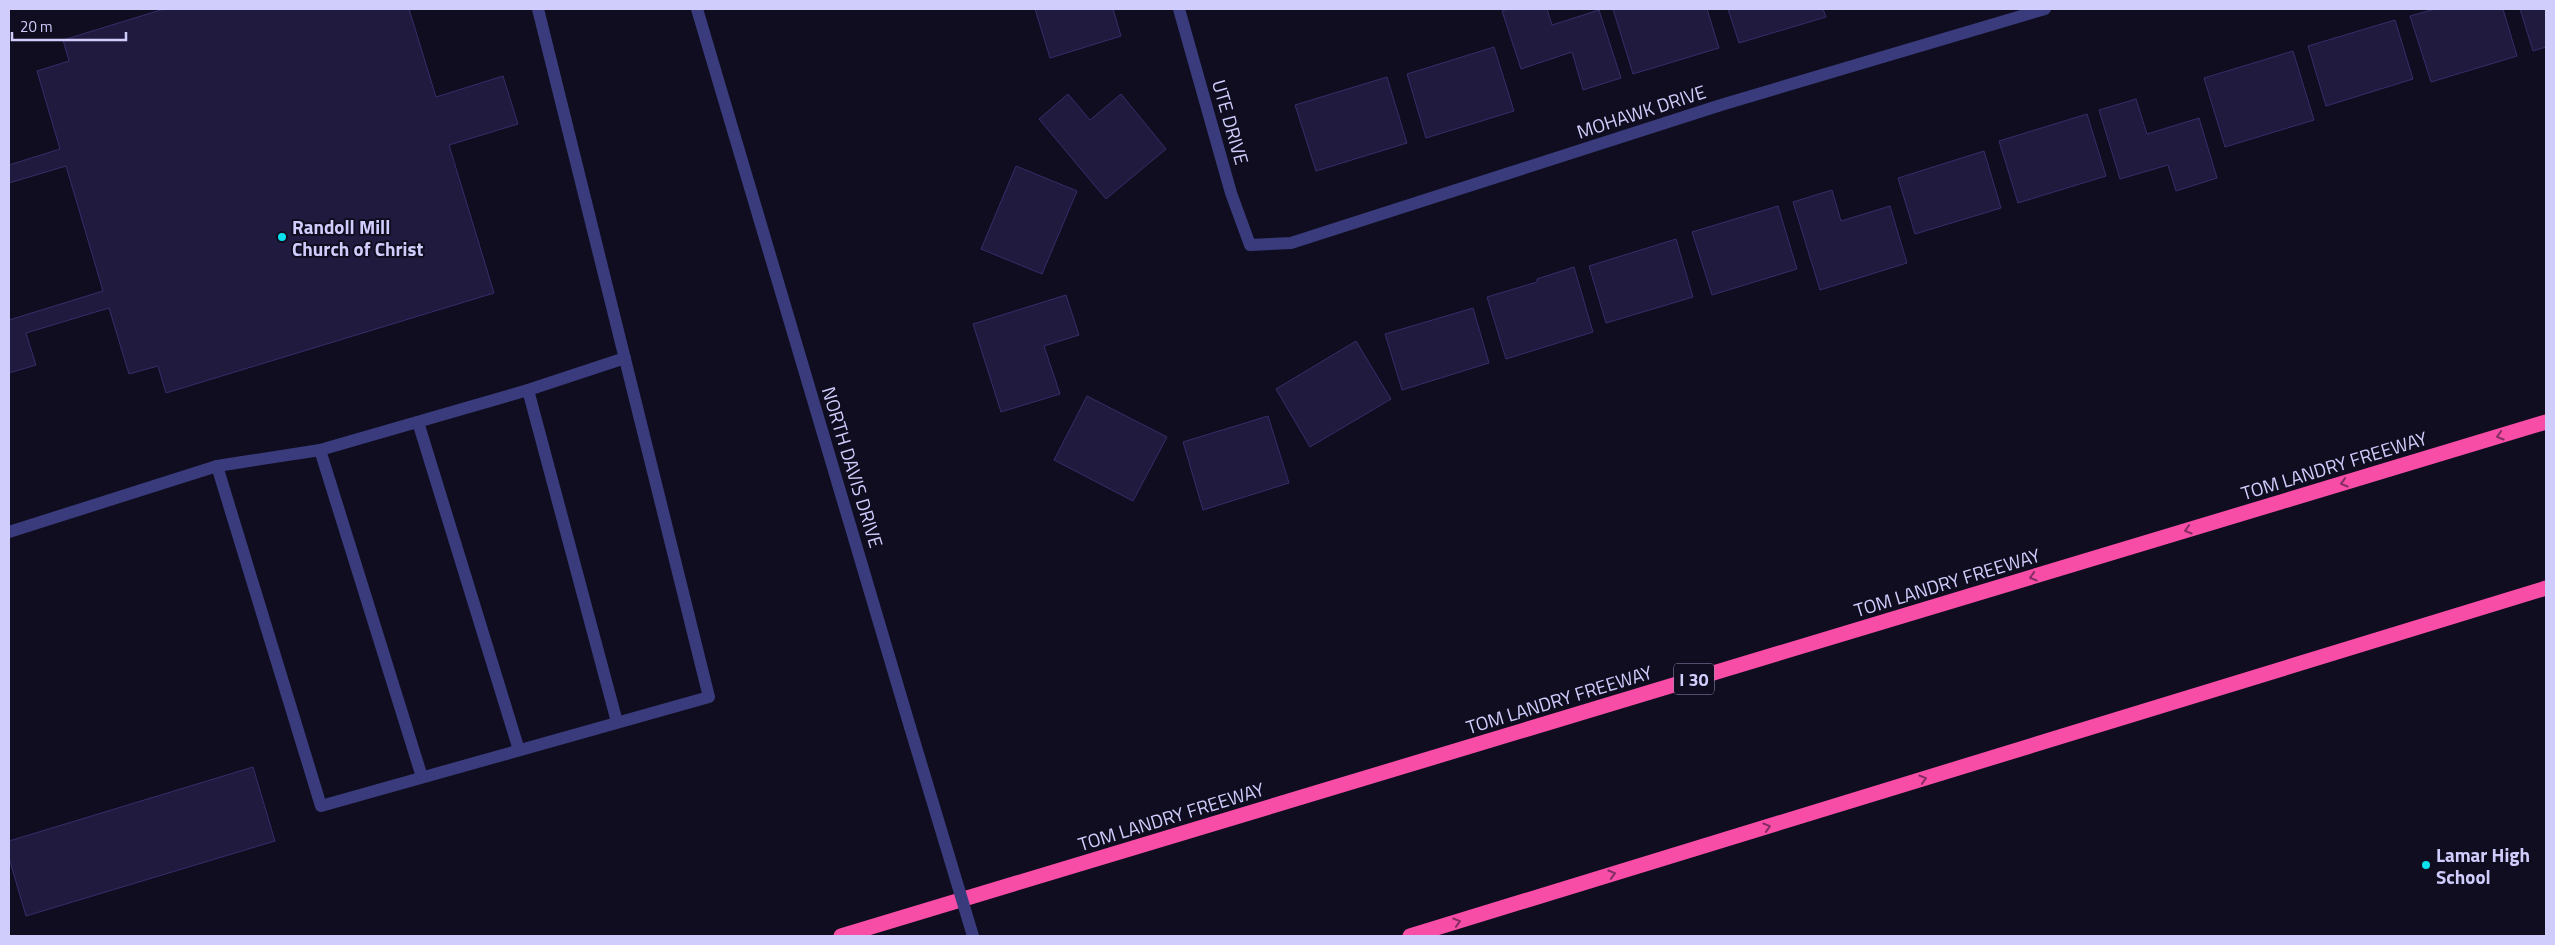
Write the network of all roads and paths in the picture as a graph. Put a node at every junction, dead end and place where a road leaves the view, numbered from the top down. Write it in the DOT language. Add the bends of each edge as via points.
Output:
graph roads {
  1 [pos="538,9"];
  2 [pos="697,9"];
  3 [pos="1179,9"];
  4 [pos="2044,9"];
  5 [pos="1250,245"];
  6 [pos="625,358"];
  7 [pos="528,390"];
  8 [pos="418,422"];
  9 [pos="2546,422"];
  10 [pos="320,450"];
  11 [pos="217,466"];
  12 [pos="9,532"];
  13 [pos="2546,588"];
  14 [pos="617,722"];
  15 [pos="519,750"];
  16 [pos="422,777"];
  17 [pos="841,936"];
  18 [pos="973,936"];
  19 [pos="1410,936"];
  1 -- 6 [label="street"];
  2 -- 18 [label="street, NORTH DAVIS DRIVE, bridge"];
  3 -- 5 [label="street, UTE DRIVE" via="1231,193"];
  4 -- 5 [label="street, MOHAWK DRIVE" via="1721,105 1290,243"];
  6 -- 7 [label="street"];
  6 -- 14 [label="street" via="709,697"];
  7 -- 8 [label="street"];
  7 -- 14 [label="street"];
  8 -- 10 [label="street"];
  8 -- 15 [label="street"];
  9 -- 17 [label="highway, TOM LANDRY FREEWAY / I 30, one-way"];
  10 -- 11 [label="street"];
  10 -- 16 [label="street"];
  11 -- 12 [label="street"];
  11 -- 16 [label="street" via="321,806"];
  19 -- 13 [label="highway, one-way"];
  14 -- 15 [label="street"];
  15 -- 16 [label="street"];
}
